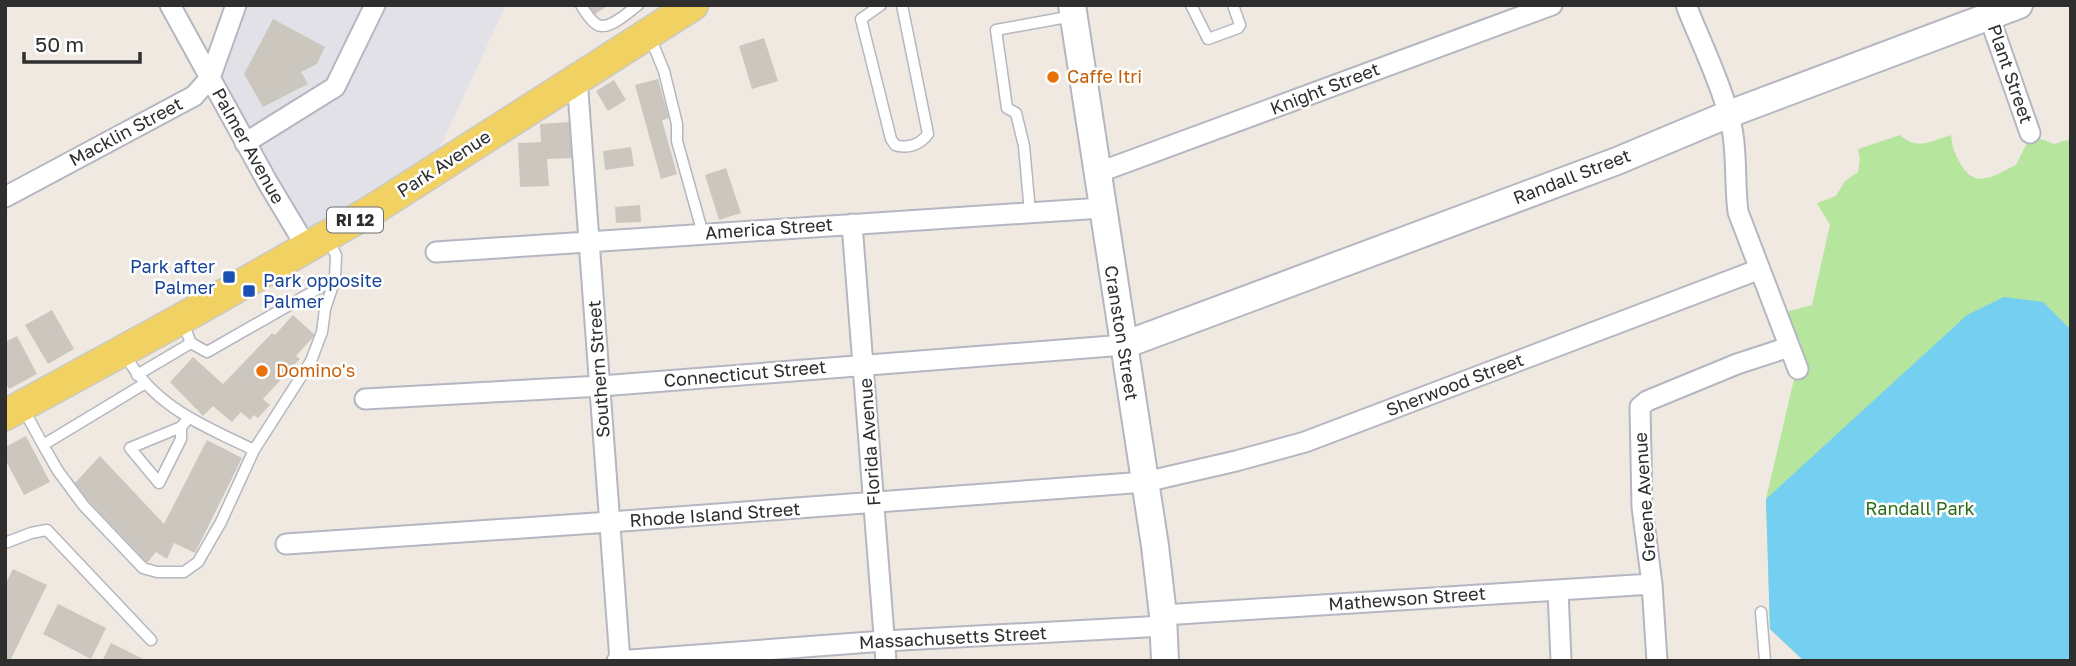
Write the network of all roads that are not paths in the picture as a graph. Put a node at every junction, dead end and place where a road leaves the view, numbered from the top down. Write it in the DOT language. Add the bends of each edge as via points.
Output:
graph roads {
  1 [pos="170,5"];
  2 [pos="236,5"];
  3 [pos="375,5"];
  4 [pos="581,5"];
  5 [pos="693,5"];
  6 [pos="881,5"];
  7 [pos="902,5"];
  8 [pos="1191,5"];
  9 [pos="1233,5"];
  10 [pos="1552,5"];
  11 [pos="1686,5"];
  12 [pos="2019,5"];
  13 [pos="1073,11"];
  14 [pos="1989,16"];
  15 [pos="646,18"];
  16 [pos="210,78"];
  17 [pos="577,78"];
  18 [pos="1729,114"];
  19 [pos="2030,133"];
  20 [pos="246,143"];
  21 [pos="1097,173"];
  22 [pos="5,197"];
  23 [pos="1102,208"];
  24 [pos="1030,212"];
  25 [pos="852,224"];
  26 [pos="704,234"];
  27 [pos="590,242"];
  28 [pos="317,243"];
  29 [pos="436,252"];
  30 [pos="1760,269"];
  31 [pos="335,279"];
  32 [pos="186,331"];
  33 [pos="1124,345"];
  34 [pos="1786,348"];
  35 [pos="864,364"];
  36 [pos="1798,369"];
  37 [pos="135,370"];
  38 [pos="601,386"];
  39 [pos="365,399"];
  40 [pos="14,411"];
  41 [pos="184,423"];
  42 [pos="43,444"];
  43 [pos="254,450"];
  44 [pos="1144,482"];
  45 [pos="874,503"];
  46 [pos="610,522"];
  47 [pos="5,543"];
  48 [pos="286,544"];
  49 [pos="1652,584"];
  50 [pos="1558,590"];
  51 [pos="1761,612"];
  52 [pos="1163,621"];
  53 [pos="151,640"];
  54 [pos="885,651"];
  55 [pos="619,661"];
  56 [pos="1165,661"];
  57 [pos="1561,661"];
  58 [pos="1657,661"];
  59 [pos="1765,661"];
  1 -- 16 [label="street, Palmer Avenue"];
  2 -- 16 [label="street, Macklin Street"];
  3 -- 20 [label="street" via="335,88"];
  4 -- 15 [label="lane" via="601,27"];
  5 -- 15 [label="main road, Park Avenue / RI 12"];
  6 -- 7 [label="lane" via="860,19 891,139 902,147 923,141 928,134"];
  8 -- 9 [label="lane" via="1208,39 1238,28"];
  10 -- 21 [label="street, Knight Street"];
  11 -- 18 [label="street"];
  12 -- 14 [label="street, Randall Street"];
  13 -- 21 [label="street, Cranston Street"];
  13 -- 24 [label="lane" via="996,30 1007,108 1016,113 1024,146"];
  14 -- 18 [label="street, Randall Street"];
  14 -- 19 [label="street, Plant Street"];
  15 -- 17 [label="main road, Park Avenue / RI 12"];
  15 -- 26 [label="lane" via="664,71 677,141"];
  16 -- 20 [label="street, Palmer Avenue"];
  16 -- 22 [label="street, Macklin Street" via="194,96"];
  17 -- 27 [label="street, Southern Street"];
  17 -- 28 [label="main road, Park Avenue / RI 12"];
  18 -- 30 [label="street" via="1738,212"];
  18 -- 33 [label="street, Randall Street" via="1617,161"];
  20 -- 28 [label="street, Palmer Avenue"];
  21 -- 23 [label="street, Cranston Street"];
  23 -- 24 [label="street, America Street"];
  23 -- 33 [label="street, Cranston Street"];
  24 -- 25 [label="street, America Street"];
  25 -- 26 [label="street, America Street"];
  25 -- 35 [label="street, Florida Avenue"];
  26 -- 27 [label="street, America Street"];
  27 -- 29 [label="street, America Street"];
  27 -- 38 [label="street, Southern Street"];
  28 -- 31 [label="lane" via="336,255"];
  28 -- 32 [label="main road, Park Avenue / RI 12"];
  30 -- 36 [label="street"];
  30 -- 44 [label="street, Sherwood Street" via="1305,442"];
  31 -- 32 [label="lane" via="207,352"];
  31 -- 43 [label="lane" via="311,362"];
  32 -- 37 [label="main road, Park Avenue / RI 12"];
  33 -- 35 [label="street, Connecticut Street"];
  33 -- 44 [label="street, Cranston Street"];
  34 -- 49 [label="street, Greene Avenue" via="1737,364 1640,407 1642,507"];
  35 -- 38 [label="street, Connecticut Street"];
  35 -- 45 [label="street, Florida Avenue"];
  37 -- 40 [label="main road, Park Avenue / RI 12"];
  37 -- 41 [label="lane"];
  37 -- 42 [label="lane"];
  38 -- 39 [label="street, Connecticut Street"];
  38 -- 46 [label="street, Southern Street"];
  40 -- 42 [label="lane"];
  41 -- 41 [label="lane" via="181,439 159,484 130,448"];
  41 -- 43 [label="lane"];
  42 -- 43 [label="lane" via="84,506 142,568 157,572 184,572 198,562"];
  44 -- 45 [label="street, Rhode Island Street"];
  44 -- 52 [label="street, Cranston Street"];
  45 -- 46 [label="street, Rhode Island Street"];
  45 -- 54 [label="street, Florida Avenue"];
  46 -- 48 [label="street, Rhode Island Street"];
  46 -- 55 [label="street, Southern Street"];
  47 -- 53 [label="lane" via="47,530"];
  49 -- 50 [label="street, Mathewson Street"];
  49 -- 58 [label="street, Greene Avenue"];
  50 -- 52 [label="street, Mathewson Street"];
  50 -- 57 [label="street"];
  51 -- 59 [label="lane"];
  52 -- 54 [label="street, Massachusetts Street"];
  52 -- 56 [label="street, Cranston Street"];
  54 -- 55 [label="street, Massachusetts Street"];
}
